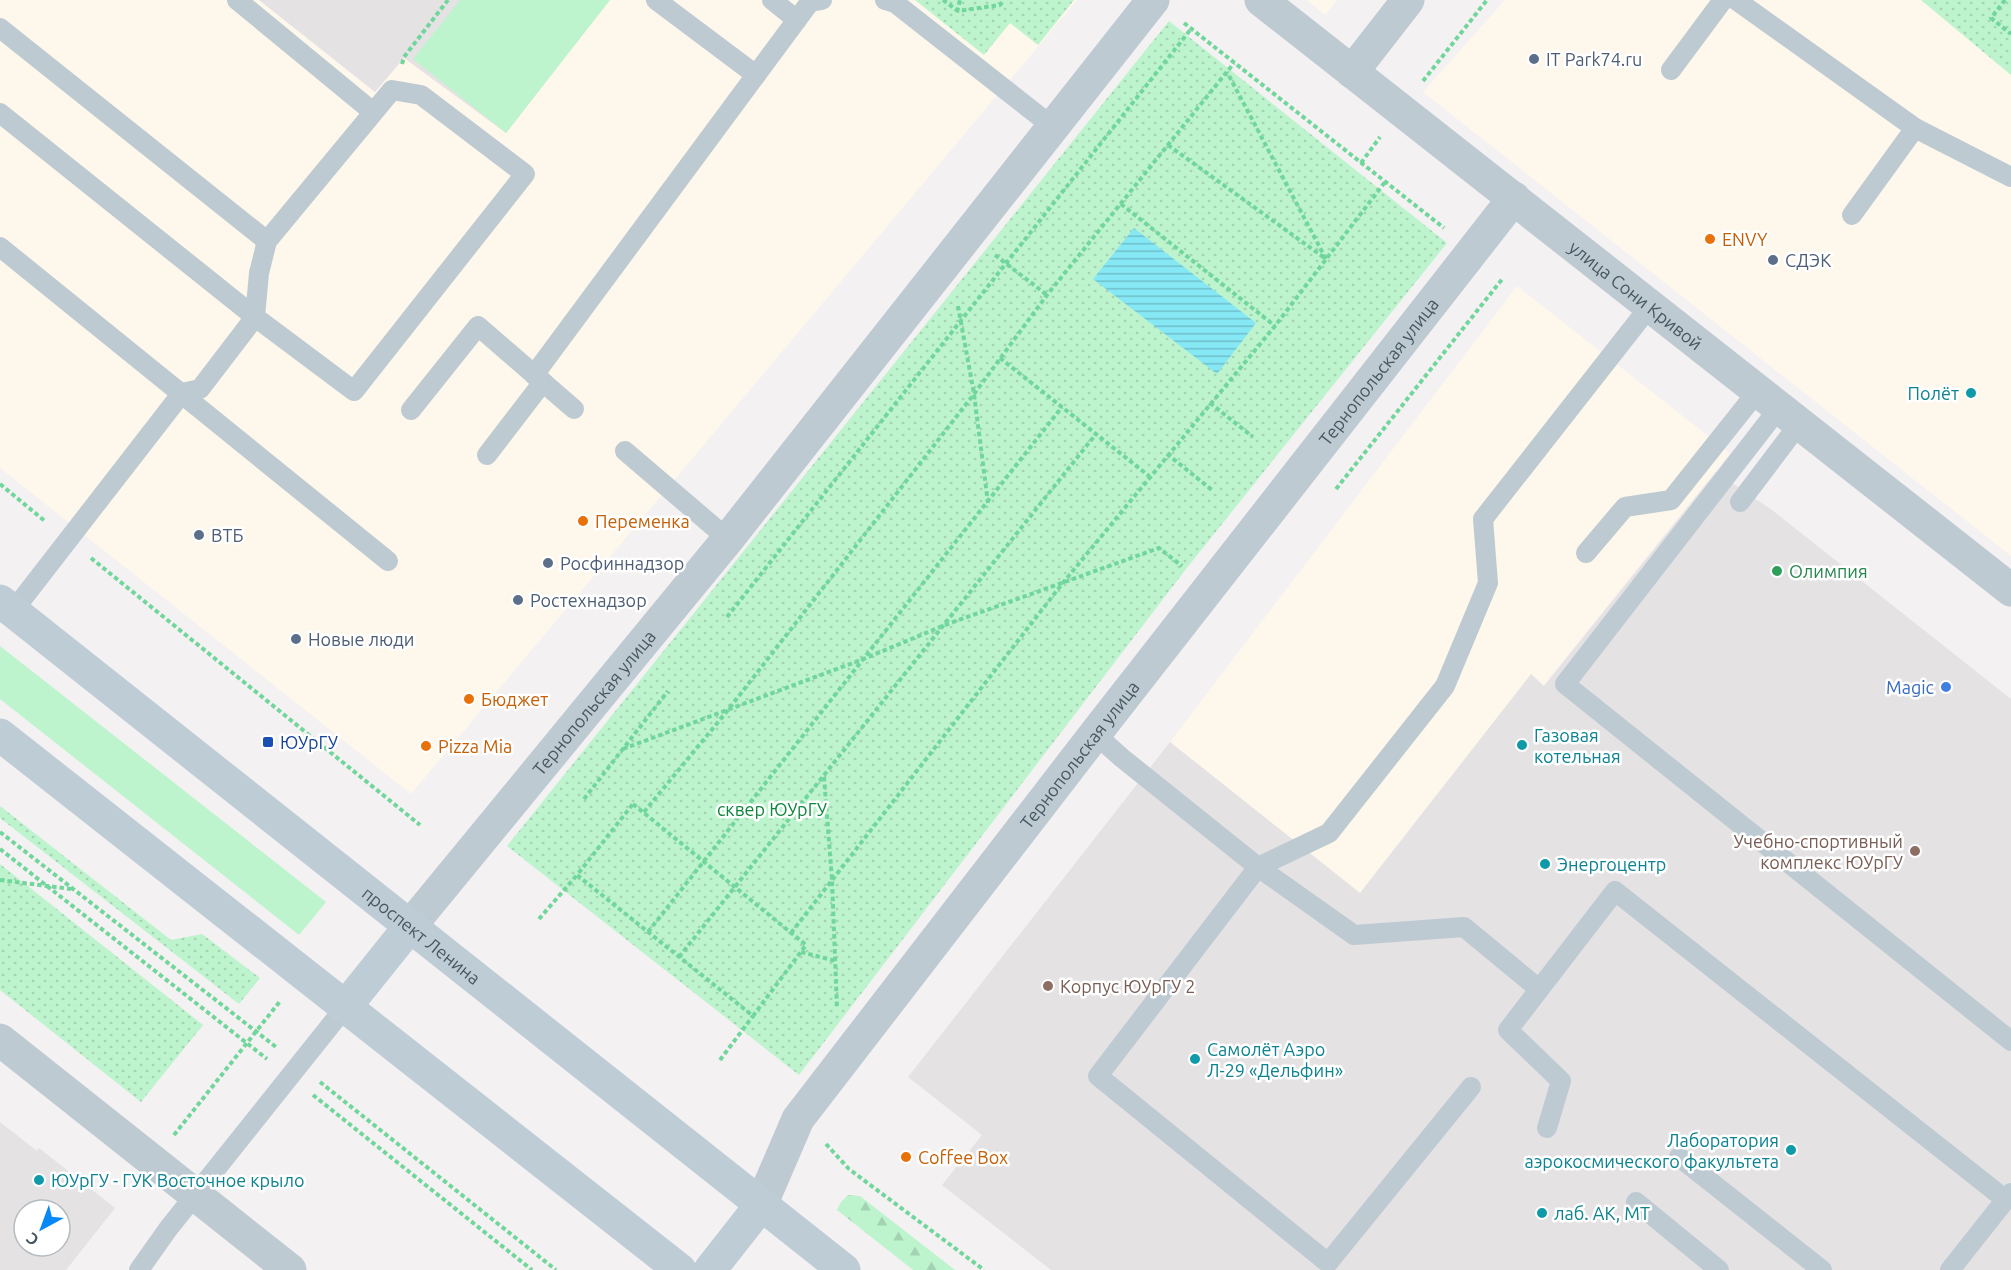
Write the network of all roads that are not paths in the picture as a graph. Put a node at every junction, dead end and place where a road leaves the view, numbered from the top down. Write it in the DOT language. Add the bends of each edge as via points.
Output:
graph roads {
  1 [pos="237,0"];
  2 [pos="656,0"];
  3 [pos="772,0"];
  4 [pos="822,0"];
  5 [pos="885,0"];
  6 [pos="1153,0"];
  7 [pos="1261,0"];
  8 [pos="1408,0"];
  9 [pos="1723,0"];
  10 [pos="1736,0"];
  11 [pos="797,20"];
  12 [pos="0,28"];
  13 [pos="1671,70"];
  14 [pos="1352,72"];
  15 [pos="756,75"];
  16 [pos="373,112"];
  17 [pos="0,113"];
  18 [pos="1053,127"];
  19 [pos="1915,128"];
  20 [pos="2011,175"];
  21 [pos="1514,198"];
  22 [pos="1852,215"];
  23 [pos="267,241"];
  24 [pos="0,247"];
  25 [pos="1650,306"];
  26 [pos="255,317"];
  27 [pos="538,378"];
  28 [pos="182,393"];
  29 [pos="1778,408"];
  30 [pos="574,409"];
  31 [pos="411,410"];
  32 [pos="625,451"];
  33 [pos="487,454"];
  34 [pos="1740,502"];
  35 [pos="729,539"];
  36 [pos="1586,553"];
  37 [pos="388,561"];
  38 [pos="2011,590"];
  39 [pos="6,606"];
  40 [pos="1095,734"];
  41 [pos="0,735"];
  42 [pos="1258,867"];
  43 [pos="411,925"];
  44 [pos="1539,989"];
  45 [pos="346,1006"];
  46 [pos="0,1040"];
  47 [pos="2011,1041"];
  48 [pos="1471,1087"];
  49 [pos="1547,1128"];
  50 [pos="1679,1157"];
  51 [pos="196,1195"];
  52 [pos="2008,1197"];
  53 [pos="1636,1202"];
  54 [pos="760,1205"];
  55 [pos="139,1270"];
  56 [pos="290,1270"];
  57 [pos="680,1270"];
  58 [pos="710,1270"];
  59 [pos="844,1270"];
  60 [pos="1719,1270"];
  61 [pos="1822,1270"];
  62 [pos="1950,1270"];
  1 -- 16 [label="lane"];
  2 -- 15 [label="lane"];
  3 -- 11 [label="lane"];
  4 -- 11 [label="lane" via="810,2"];
  5 -- 18 [label="lane" via="895,3"];
  6 -- 18 [label="street, Тернопольская улица"];
  7 -- 14 [label="street, улица Сони Кривой"];
  8 -- 14 [label="street"];
  9 -- 13 [label="lane"];
  10 -- 19 [label="lane"];
  11 -- 15 [label="lane"];
  12 -- 23 [label="lane"];
  14 -- 21 [label="street, улица Сони Кривой"];
  15 -- 27 [label="lane"];
  16 -- 23 [label="lane"];
  16 -- 26 [label="lane" via="392,90 421,95 525,174 354,391"];
  17 -- 26 [label="lane"];
  18 -- 35 [label="street, Тернопольская улица"];
  19 -- 20 [label="lane"];
  19 -- 22 [label="lane"];
  21 -- 25 [label="street, улица Сони Кривой"];
  21 -- 40 [label="street, Тернопольская улица"];
  23 -- 26 [label="lane"];
  24 -- 28 [label="lane"];
  25 -- 29 [label="street, улица Сони Кривой"];
  25 -- 42 [label="lane" via="1483,519 1488,584 1445,686 1329,832"];
  26 -- 28 [label="lane" via="200,389"];
  27 -- 30 [label="lane"];
  27 -- 31 [label="lane" via="478,326"];
  27 -- 33 [label="lane"];
  28 -- 37 [label="lane"];
  28 -- 39 [label="lane" via="68,540"];
  29 -- 34 [label="lane" via="1764,468"];
  29 -- 36 [label="lane" via="1695,472 1671,500 1625,507"];
  29 -- 38 [label="street, улица Сони Кривой"];
  29 -- 47 [label="lane" via="1564,684"];
  32 -- 35 [label="lane"];
  35 -- 43 [label="street, Тернопольская улица"];
  39 -- 43 [label="main road, проспект Ленина"];
  40 -- 42 [label="lane"];
  40 -- 54 [label="street, Тернопольская улица" via="798,1119"];
  41 -- 45 [label="main road"];
  42 -- 44 [label="lane" via="1354,934 1464,927"];
  42 -- 48 [label="lane" via="1098,1076 1328,1263"];
  43 -- 45 [label="main road, Тернопольская улица"];
  43 -- 54 [label="main road, проспект Ленина"];
  44 -- 49 [label="lane" via="1508,1030 1561,1081"];
  44 -- 52 [label="lane" via="1615,891"];
  45 -- 51 [label="lane"];
  45 -- 57 [label="main road"];
  46 -- 51 [label="street"];
  50 -- 61 [label="lane"];
  51 -- 55 [label="lane"];
  51 -- 56 [label="street"];
  52 -- 62 [label="lane"];
  53 -- 60 [label="lane"];
  54 -- 58 [label="main road, Тернопольская улица"];
  54 -- 59 [label="main road, проспект Ленина"];
}
